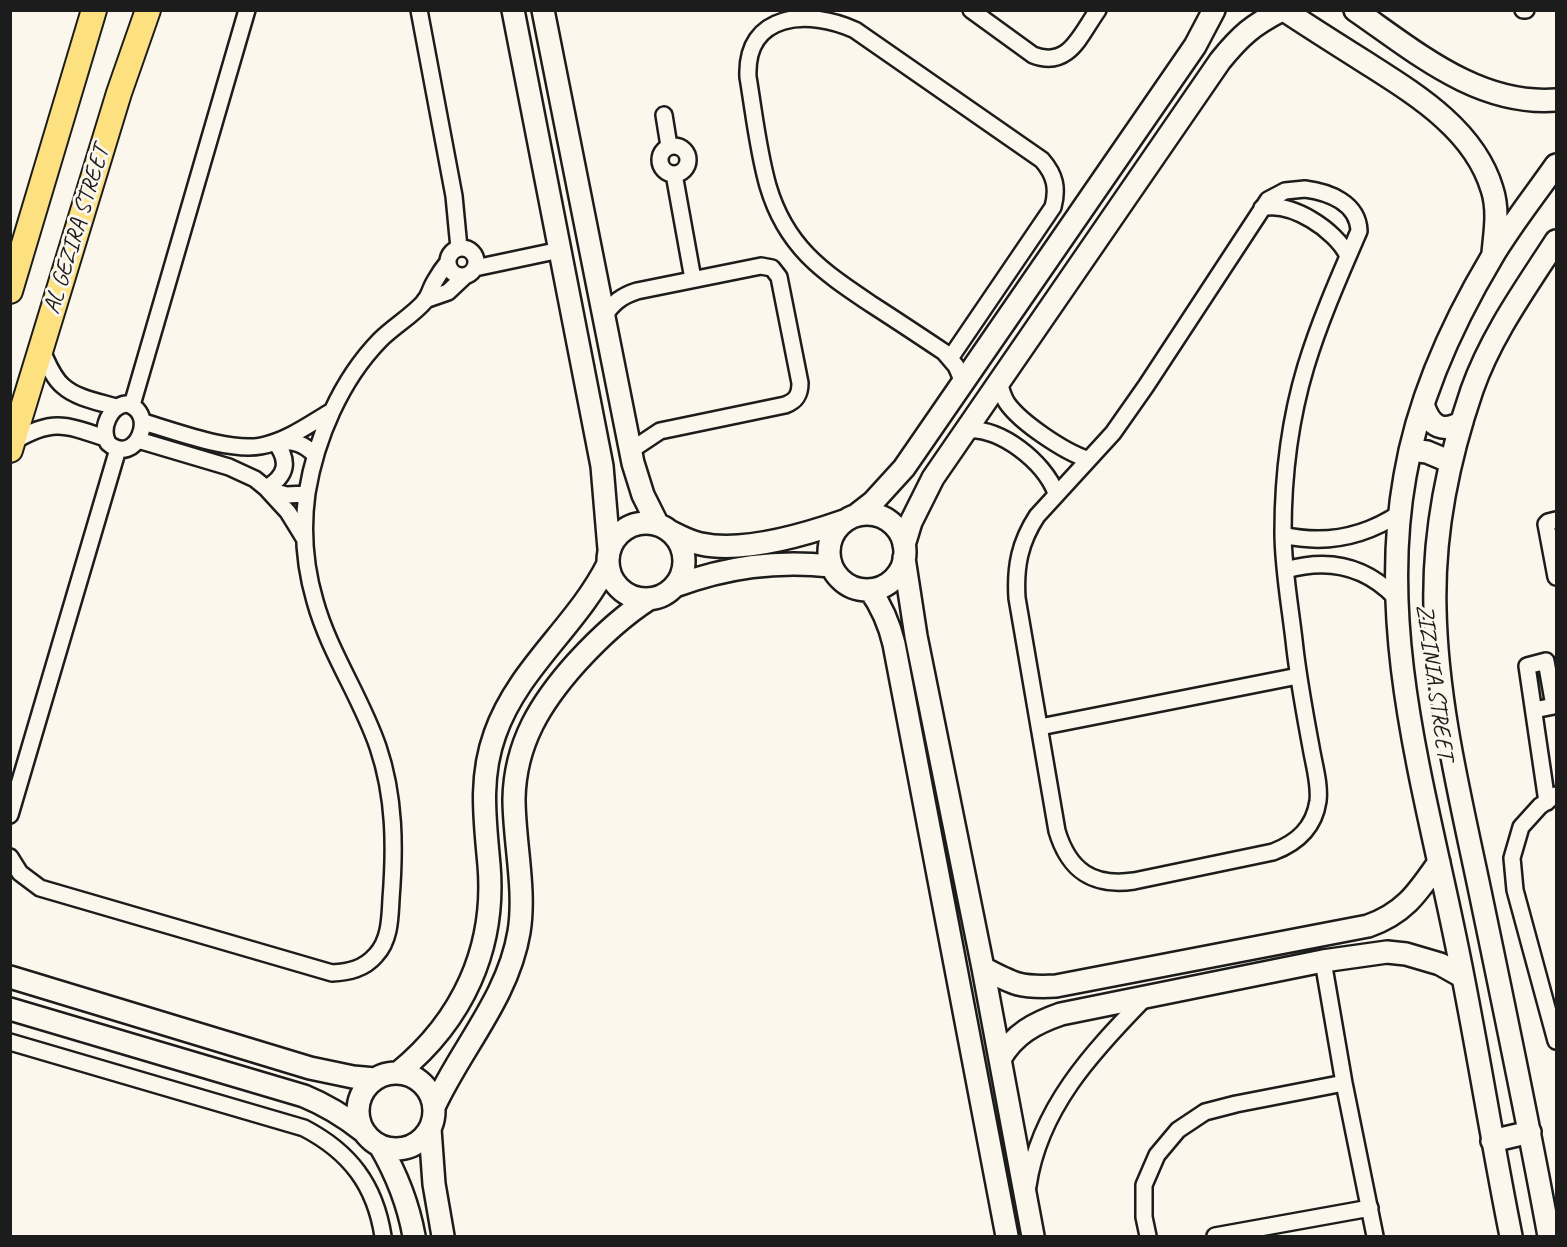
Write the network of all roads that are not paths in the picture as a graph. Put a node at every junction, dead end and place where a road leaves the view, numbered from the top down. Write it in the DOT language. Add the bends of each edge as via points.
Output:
graph roads {
  1 [pos="94,10"];
  2 [pos="147,10"];
  3 [pos="247,10"];
  4 [pos="419,10"];
  5 [pos="513,10"];
  6 [pos="543,10"];
  7 [pos="971,10"];
  8 [pos="1098,10"];
  9 [pos="1214,10"];
  10 [pos="1283,10"];
  11 [pos="1356,10"];
  12 [pos="1446,72"];
  13 [pos="1424,100"];
  14 [pos="1557,100"];
  15 [pos="664,115"];
  16 [pos="669,146"];
  17 [pos="1557,165"];
  18 [pos="674,174"];
  19 [pos="1262,208"];
  20 [pos="1557,241"];
  21 [pos="459,248"];
  22 [pos="560,250"];
  23 [pos="1348,256"];
  24 [pos="1493,256"];
  25 [pos="448,262"];
  26 [pos="470,272"];
  27 [pos="595,272"];
  28 [pos="693,279"];
  29 [pos="10,291"];
  30 [pos="634,292"];
  31 [pos="426,300"];
  32 [pos="604,316"];
  33 [pos="41,349"];
  34 [pos="948,353"];
  35 [pos="982,354"];
  36 [pos="963,382"];
  37 [pos="999,382"];
  38 [pos="132,405"];
  39 [pos="116,407"];
  40 [pos="1424,407"];
  41 [pos="332,411"];
  42 [pos="143,422"];
  43 [pos="1462,422"];
  44 [pos="625,426"];
  45 [pos="966,430"];
  46 [pos="660,431"];
  47 [pos="105,438"];
  48 [pos="138,440"];
  49 [pos="275,442"];
  50 [pos="12,446"];
  51 [pos="118,449"];
  52 [pos="1411,450"];
  53 [pos="630,451"];
  54 [pos="315,455"];
  55 [pos="1087,459"];
  56 [pos="1451,462"];
  57 [pos="266,488"];
  58 [pos="1056,493"];
  59 [pos="307,494"];
  60 [pos="1400,513"];
  61 [pos="850,519"];
  62 [pos="1557,520"];
  63 [pos="664,528"];
  64 [pos="1283,535"];
  65 [pos="304,540"];
  66 [pos="904,552"];
  67 [pos="608,556"];
  68 [pos="831,566"];
  69 [pos="1286,570"];
  70 [pos="1557,577"];
  71 [pos="675,586"];
  72 [pos="870,590"];
  73 [pos="1395,597"];
  74 [pos="649,599"];
  75 [pos="1298,676"];
  76 [pos="1534,710"];
  77 [pos="1040,727"];
  78 [pos="1552,799"];
  79 [pos="10,815"];
  80 [pos="10,857"];
  81 [pos="1440,862"];
  82 [pos="1323,961"];
  83 [pos="982,968"];
  84 [pos="10,977"];
  85 [pos="1463,977"];
  86 [pos="472,979"];
  87 [pos="498,995"];
  88 [pos="1145,999"];
  89 [pos="10,1009"];
  90 [pos="10,1041"];
  91 [pos="1557,1041"];
  92 [pos="1000,1059"];
  93 [pos="398,1073"];
  94 [pos="375,1078"];
  95 [pos="1344,1083"];
  96 [pos="434,1107"];
  97 [pos="430,1129"];
  98 [pos="363,1131"];
  99 [pos="1530,1132"];
  100 [pos="1492,1142"];
  101 [pos="380,1146"];
  102 [pos="1026,1201"];
  103 [pos="1370,1208"];
  104 [pos="383,1236"];
  105 [pos="414,1236"];
  106 [pos="443,1236"];
  107 [pos="1007,1236"];
  108 [pos="1033,1236"];
  109 [pos="1148,1236"];
  110 [pos="1215,1236"];
  111 [pos="1375,1236"];
  112 [pos="1511,1236"];
  113 [pos="1549,1236"];
  1 -- 29 [label="main road, AL GEZIRA STREET"];
  2 -- 33 [label="main road, AL GEZIRA STREET"];
  3 -- 38 [label="street"];
  4 -- 21 [label="street" via="454,196"];
  5 -- 22 [label="street"];
  6 -- 27 [label="street"];
  7 -- 8 [label="street" via="1033,55 1056,59 1066,54"];
  9 -- 35 [label="street" via="1195,46"];
  10 -- 13 [label="street"];
  10 -- 37 [label="street" via="1254,25 1220,61"];
  11 -- 12 [label="street"];
  12 -- 13 [label="street"];
  12 -- 14 [label="street" via="1499,94 1527,100"];
  13 -- 24 [label="street" via="1449,123 1481,163 1493,190"];
  15 -- 16 [label="street"];
  16 -- 18 [label="street" via="661,152 659,162 664,171"];
  16 -- 18 [label="street" via="683,148 688,156 684,171"];
  17 -- 24 [label="street, ZIZINIA STREET"];
  18 -- 28 [label="street"];
  19 -- 23 [label="street" via="1275,206 1294,211 1334,235"];
  19 -- 23 [label="street" via="1285,191 1305,189 1330,195 1352,210 1359,223"];
  19 -- 55 [label="street" via="1140,395 1113,433"];
  20 -- 43 [label="street, ZIZINIA STREET" via="1489,350"];
  21 -- 25 [label="street"];
  21 -- 26 [label="street" via="475,256"];
  22 -- 26 [label="street"];
  22 -- 67 [label="street" via="602,466"];
  23 -- 64 [label="street" via="1313,343 1300,390 1287,465"];
  24 -- 40 [label="street, ZIZINIA STREET" via="1438,362"];
  25 -- 26 [label="street" via="454,273"];
  25 -- 31 [label="street"];
  26 -- 31 [label="street" via="448,292"];
  27 -- 30 [label="street" via="611,286"];
  27 -- 32 [label="street"];
  28 -- 30 [label="street"];
  28 -- 46 [label="street" via="762,266 776,272 800,390 792,403"];
  30 -- 32 [label="street" via="616,301"];
  31 -- 41 [label="street" via="368,353"];
  32 -- 44 [label="street"];
  33 -- 39 [label="street" via="63,387"];
  33 -- 50 [label="main road, AL GEZIRA STREET"];
  34 -- 34 [label="street" via="1053,207 1056,182 1051,170 855,30 839,22 803,17 772,26 752,48 748,77 764,170 781,219 824,272"];
  34 -- 35 [label="street"];
  34 -- 36 [label="street"];
  35 -- 36 [label="street"];
  36 -- 61 [label="street" via="904,468 881,494"];
  37 -- 45 [label="street"];
  37 -- 55 [label="street" via="1012,409 1060,446"];
  38 -- 39 [label="street"];
  38 -- 42 [label="street"];
  39 -- 47 [label="street" via="110,413"];
  40 -- 43 [label="street" via="1428,417 1444,428"];
  40 -- 52 [label="street, ZIZINIA STREET"];
  41 -- 49 [label="street"];
  41 -- 54 [label="street"];
  42 -- 48 [label="street"];
  42 -- 49 [label="street" via="236,447"];
  43 -- 56 [label="street, ZIZINIA STREET"];
  44 -- 46 [label="street"];
  44 -- 53 [label="street"];
  45 -- 58 [label="street" via="989,432 1019,450 1045,471"];
  45 -- 66 [label="street" via="921,500"];
  46 -- 53 [label="street"];
  47 -- 50 [label="street" via="54,425 32,431"];
  47 -- 51 [label="street"];
  48 -- 51 [label="street" via="130,448"];
  48 -- 57 [label="street" via="229,467"];
  49 -- 54 [label="street" via="297,442"];
  49 -- 57 [label="street" via="285,462 283,473"];
  51 -- 79 [label="street"];
  52 -- 56 [label="street"];
  52 -- 60 [label="street, ZIZINIA STREET"];
  53 -- 63 [label="street" via="637,479"];
  54 -- 59 [label="street"];
  55 -- 58 [label="street"];
  56 -- 99 [label="street, ZIZINIA STREET" via="1436,576 1441,696"];
  57 -- 59 [label="street" via="286,495"];
  57 -- 65 [label="street" via="288,512"];
  58 -- 77 [label="street" via="1028,530 1019,551 1016,574"];
  59 -- 65 [label="street"];
  60 -- 64 [label="street" via="1364,532 1337,539"];
  60 -- 73 [label="street, ZIZINIA STREET"];
  61 -- 63 [label="street" via="781,540 731,546 700,544"];
  61 -- 66 [label="street" via="874,515 892,523 900,533"];
  61 -- 68 [label="street" via="835,530 830,542"];
  62 -- 70 [label="street" via="1546,524"];
  63 -- 67 [label="street" via="643,523 629,527 617,536"];
  63 -- 71 [label="street" via="680,543 684,558"];
  64 -- 69 [label="street"];
  65 -- 80 [label="street" via="320,615 371,729 393,819 389,923 377,954 364,966 332,973 40,888 20,873"];
  66 -- 72 [label="street" via="900,570 892,580"];
  66 -- 83 [label="street" via="916,636"];
  67 -- 74 [label="street" via="612,578 621,590"];
  67 -- 86 [label="street" via="588,600 519,685 495,734 483,788 490,895 488,923"];
  68 -- 71 [label="street" via="763,564 718,572"];
  68 -- 72 [label="street" via="847,584"];
  69 -- 73 [label="street" via="1324,564 1350,568 1375,579"];
  69 -- 75 [label="street"];
  71 -- 74 [label="street"];
  72 -- 107 [label="street" via="880,603 894,644"];
  73 -- 81 [label="street, ZIZINIA STREET" via="1402,673"];
  74 -- 87 [label="street" via="623,616 560,681 544,702 522,748 514,799 519,930 512,963"];
  75 -- 77 [label="street"];
  75 -- 77 [label="street" via="1317,780 1316,813 1310,826 1294,843 1273,852 1134,881 1117,884 1084,874 1062,848"];
  76 -- 78 [label="street"];
  78 -- 91 [label="street" via="1521,827 1512,858 1515,890"];
  81 -- 83 [label="street" via="1411,901 1368,926 1056,986 1015,985"];
  81 -- 85 [label="street, ZIZINIA STREET"];
  82 -- 85 [label="street" via="1387,952 1406,954 1440,964"];
  82 -- 88 [label="street"];
  82 -- 95 [label="street"];
  83 -- 92 [label="street"];
  84 -- 94 [label="street" via="310,1068"];
  85 -- 100 [label="street, ZIZINIA STREET"];
  86 -- 87 [label="street"];
  86 -- 93 [label="street" via="442,1030"];
  87 -- 96 [label="street"];
  88 -- 92 [label="street" via="1042,1021 1009,1044"];
  88 -- 102 [label="street" via="1095,1050 1056,1106 1030,1170"];
  89 -- 98 [label="street" via="304,1096"];
  90 -- 104 [label="street" via="304,1128 338,1149 365,1181 375,1201"];
  92 -- 102 [label="street"];
  93 -- 94 [label="street"];
  93 -- 96 [label="street" via="426,1087"];
  94 -- 98 [label="street" via="366,1086 357,1108"];
  95 -- 103 [label="street"];
  95 -- 109 [label="street" via="1215,1109 1178,1130 1157,1155 1144,1185"];
  96 -- 97 [label="street"];
  97 -- 101 [label="street" via="414,1145 392,1149"];
  97 -- 106 [label="street"];
  98 -- 101 [label="street"];
  99 -- 100 [label="street"];
  99 -- 113 [label="street, ZIZINIA STREET"];
  100 -- 112 [label="street, ZIZINIA STREET"];
  101 -- 105 [label="street" via="405,1197"];
  102 -- 108 [label="street"];
  103 -- 110 [label="street"];
  103 -- 111 [label="street"];
}
